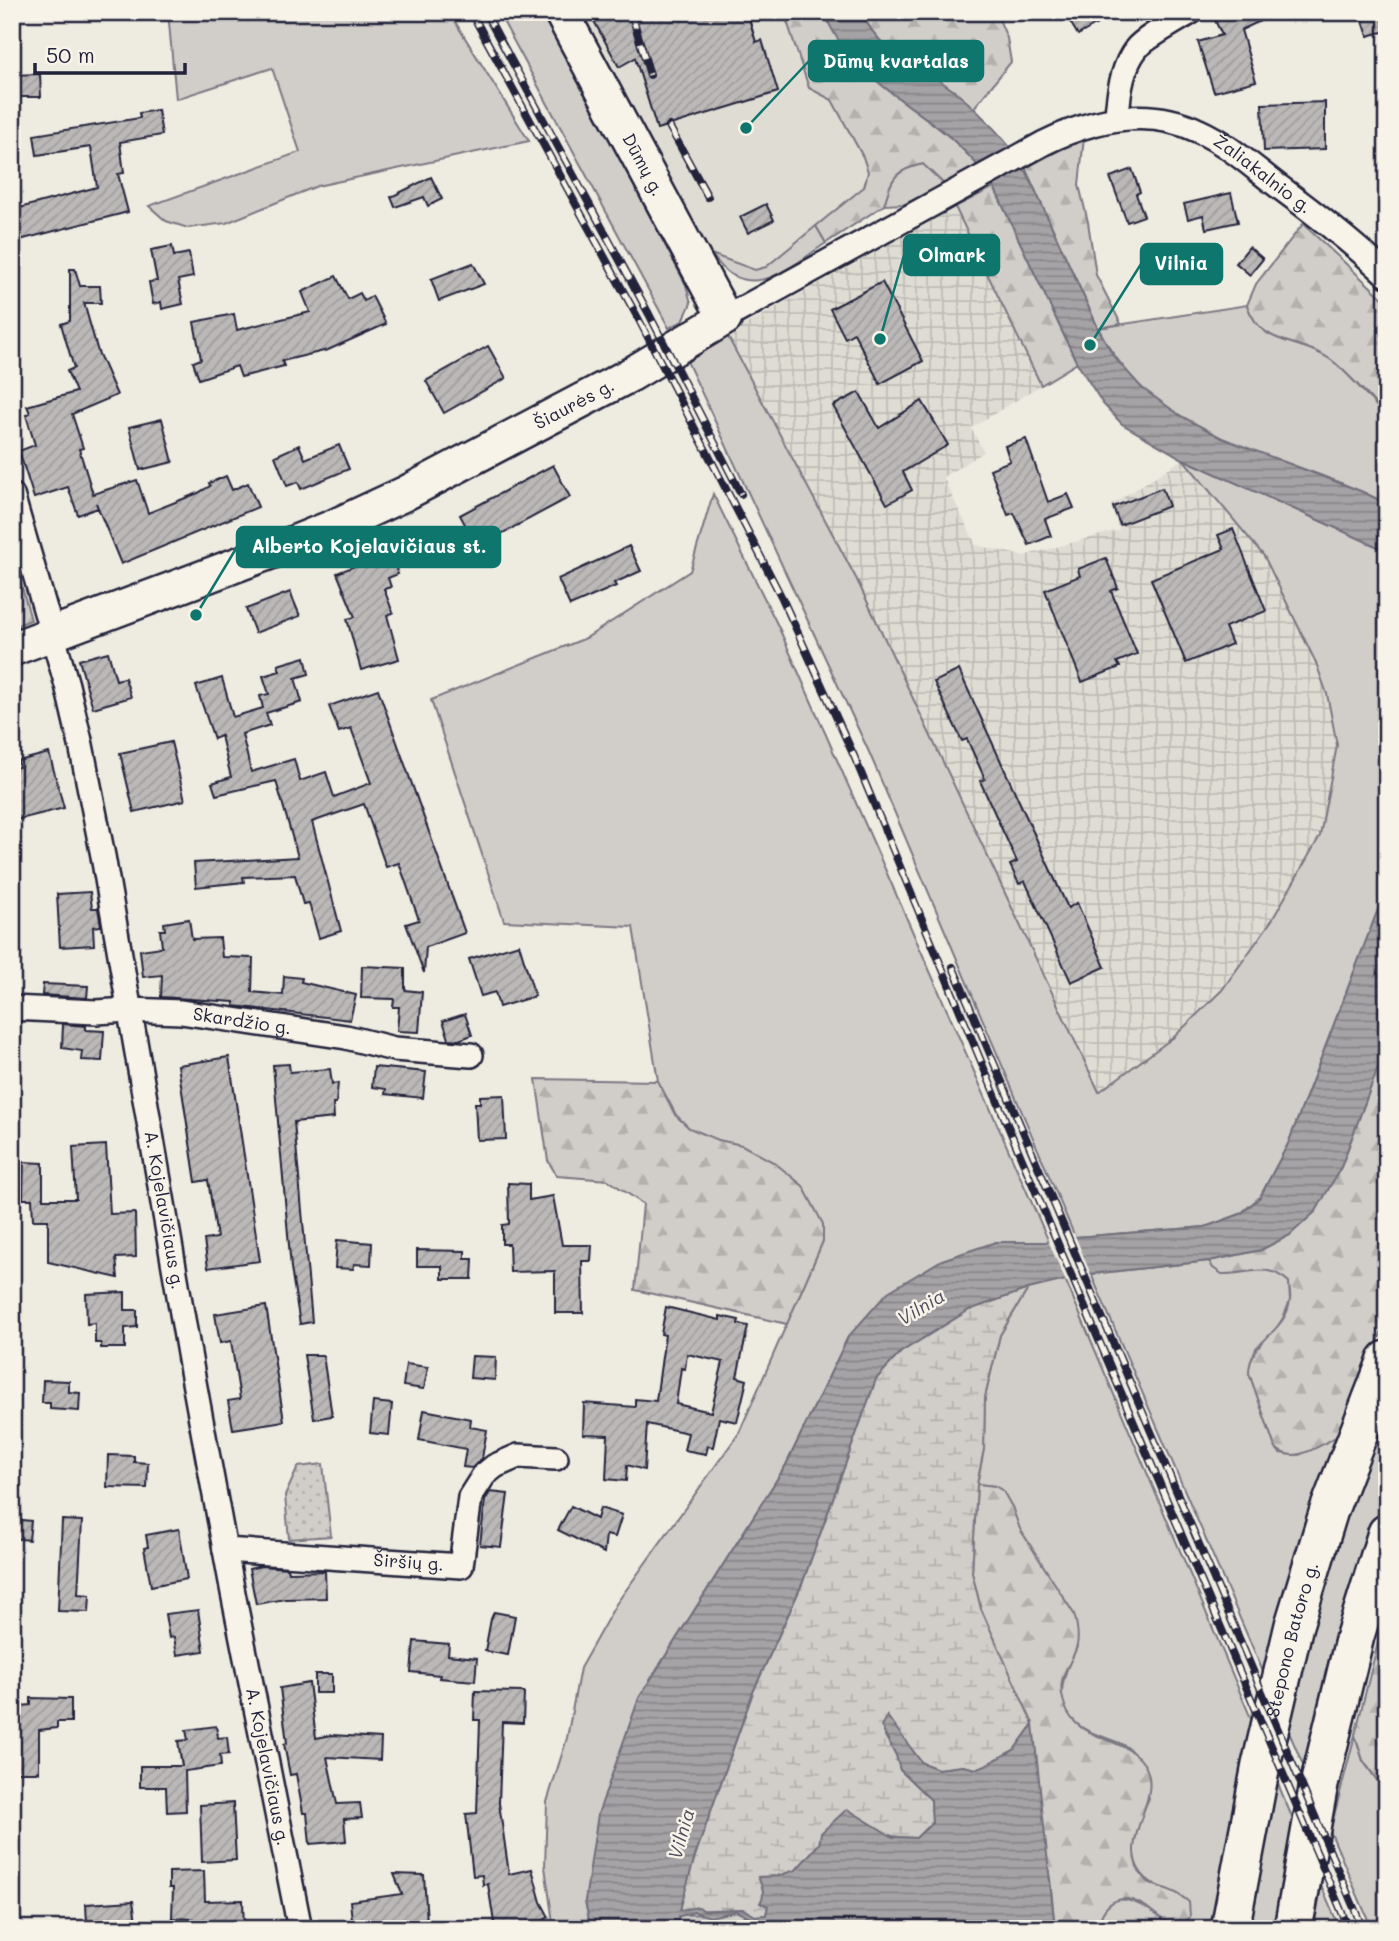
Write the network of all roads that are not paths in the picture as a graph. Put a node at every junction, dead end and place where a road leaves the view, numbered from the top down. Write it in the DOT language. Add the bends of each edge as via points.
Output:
graph roads {
  1 [pos="561,12"];
  2 [pos="1191,12"];
  3 [pos="1117,118"];
  4 [pos="1387,275"];
  5 [pos="725,318"];
  6 [pos="12,495"];
  7 [pos="51,635"];
  8 [pos="12,649"];
  9 [pos="12,1008"];
  10 [pos="130,1010"];
  11 [pos="471,1055"];
  12 [pos="1387,1360"];
  13 [pos="556,1458"];
  14 [pos="1387,1533"];
  15 [pos="225,1550"];
  16 [pos="300,1929"];
  17 [pos="1230,1929"];
  18 [pos="1293,1929"];
  1 -- 5 [label="main road, Dūmų g."];
  2 -- 3 [label="street" via="1136,48 1118,97"];
  3 -- 4 [label="street, Žaliakalnio g." via="1172,120 1200,131 1336,229"];
  3 -- 5 [label="street, Šiaurės g." via="1044,143"];
  5 -- 7 [label="main road, Šiaurės g." via="404,494 288,545"];
  6 -- 7 [label="street, A. Kojelavičiaus g."];
  7 -- 8 [label="main road, Šiaurės g."];
  7 -- 10 [label="street, A. Kojelavičiaus g." via="83,757"];
  9 -- 10 [label="street, Skardžio g."];
  10 -- 11 [label="street, Skardžio g." via="181,1012 346,1037 394,1049"];
  10 -- 15 [label="street, A. Kojelavičiaus g."];
  12 -- 17 [label="main road, Stepono Batoro g." via="1329,1510 1294,1625"];
  13 -- 15 [label="street, Širšių g." via="518,1456 484,1475 470,1497 461,1566"];
  14 -- 18 [label="main road" via="1355,1636 1318,1789"];
  15 -- 16 [label="street, A. Kojelavičiaus g."];
}
